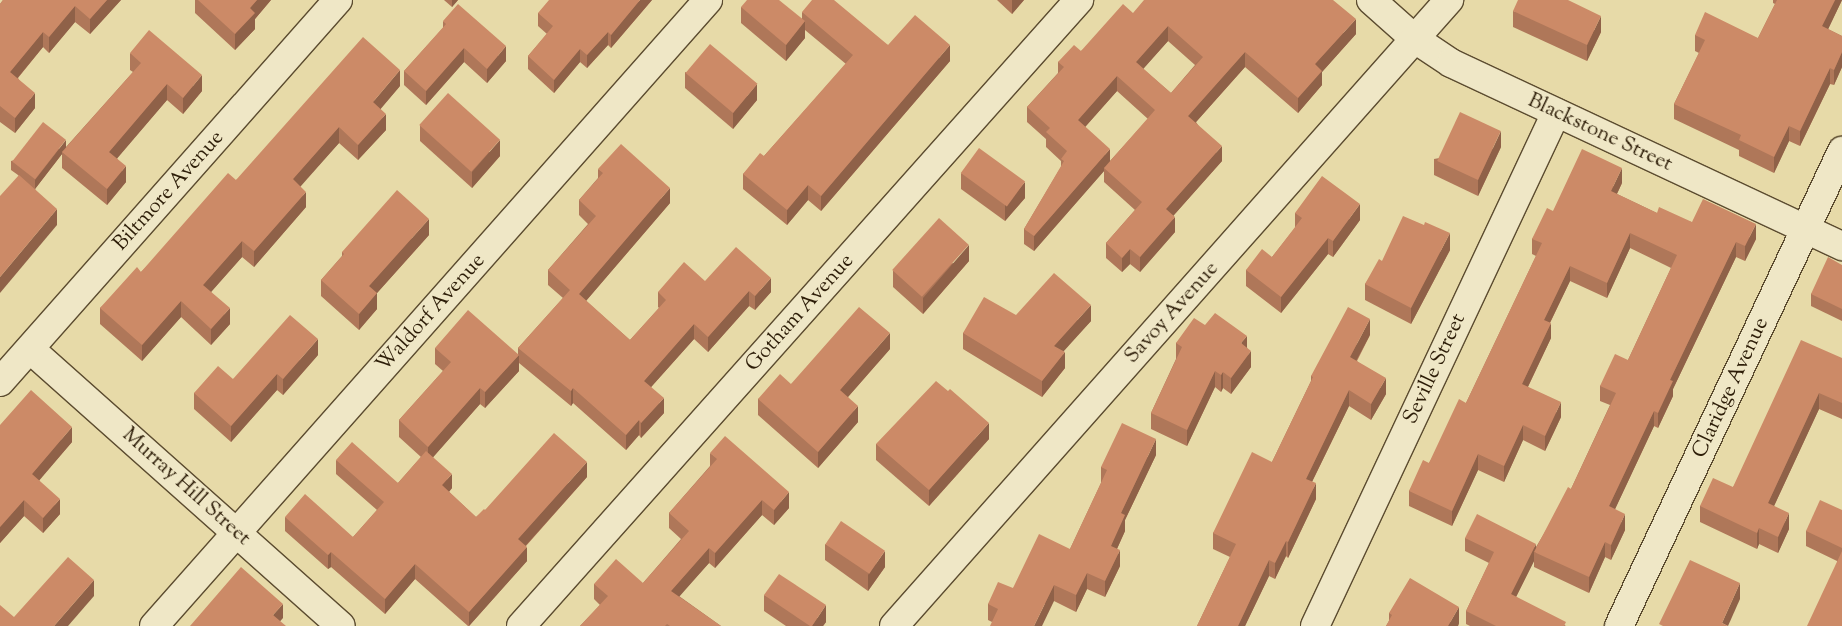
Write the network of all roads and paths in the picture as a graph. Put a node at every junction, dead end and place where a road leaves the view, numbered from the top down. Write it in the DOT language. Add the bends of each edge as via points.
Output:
graph roads {
  1 [pos="338,0"];
  2 [pos="708,0"];
  3 [pos="1079,0"];
  4 [pos="1371,0"];
  5 [pos="1450,0"];
  6 [pos="1415,39"];
  7 [pos="1556,113"];
  8 [pos="1842,151"];
  9 [pos="1805,228"];
  10 [pos="1842,246"];
  11 [pos="30,349"];
  12 [pos="0,382"];
  13 [pos="237,532"];
  14 [pos="154,626"];
  15 [pos="342,626"];
  16 [pos="521,626"];
  17 [pos="894,626"];
  18 [pos="1315,626"];
  19 [pos="1619,626"];
  1 -- 11 [label="street, Biltmore Avenue"];
  2 -- 13 [label="street, Waldorf Avenue"];
  3 -- 16 [label="street, Gotham Avenue"];
  4 -- 6 [label="street, Blackstone Street"];
  5 -- 6 [label="street, Savoy Avenue"];
  6 -- 7 [label="street, Blackstone Street" via="1451,63"];
  6 -- 17 [label="street, Savoy Avenue"];
  7 -- 9 [label="street, Blackstone Street"];
  7 -- 18 [label="street, Seville Street"];
  8 -- 9 [label="street, Claridge Avenue"];
  9 -- 10 [label="street, Blackstone Street"];
  9 -- 19 [label="street, Claridge Avenue"];
  11 -- 12 [label="street, Biltmore Avenue"];
  11 -- 13 [label="street, Murray Hill Street"];
  13 -- 14 [label="street, Waldorf Avenue"];
  13 -- 15 [label="street, Murray Hill Street"];
}
